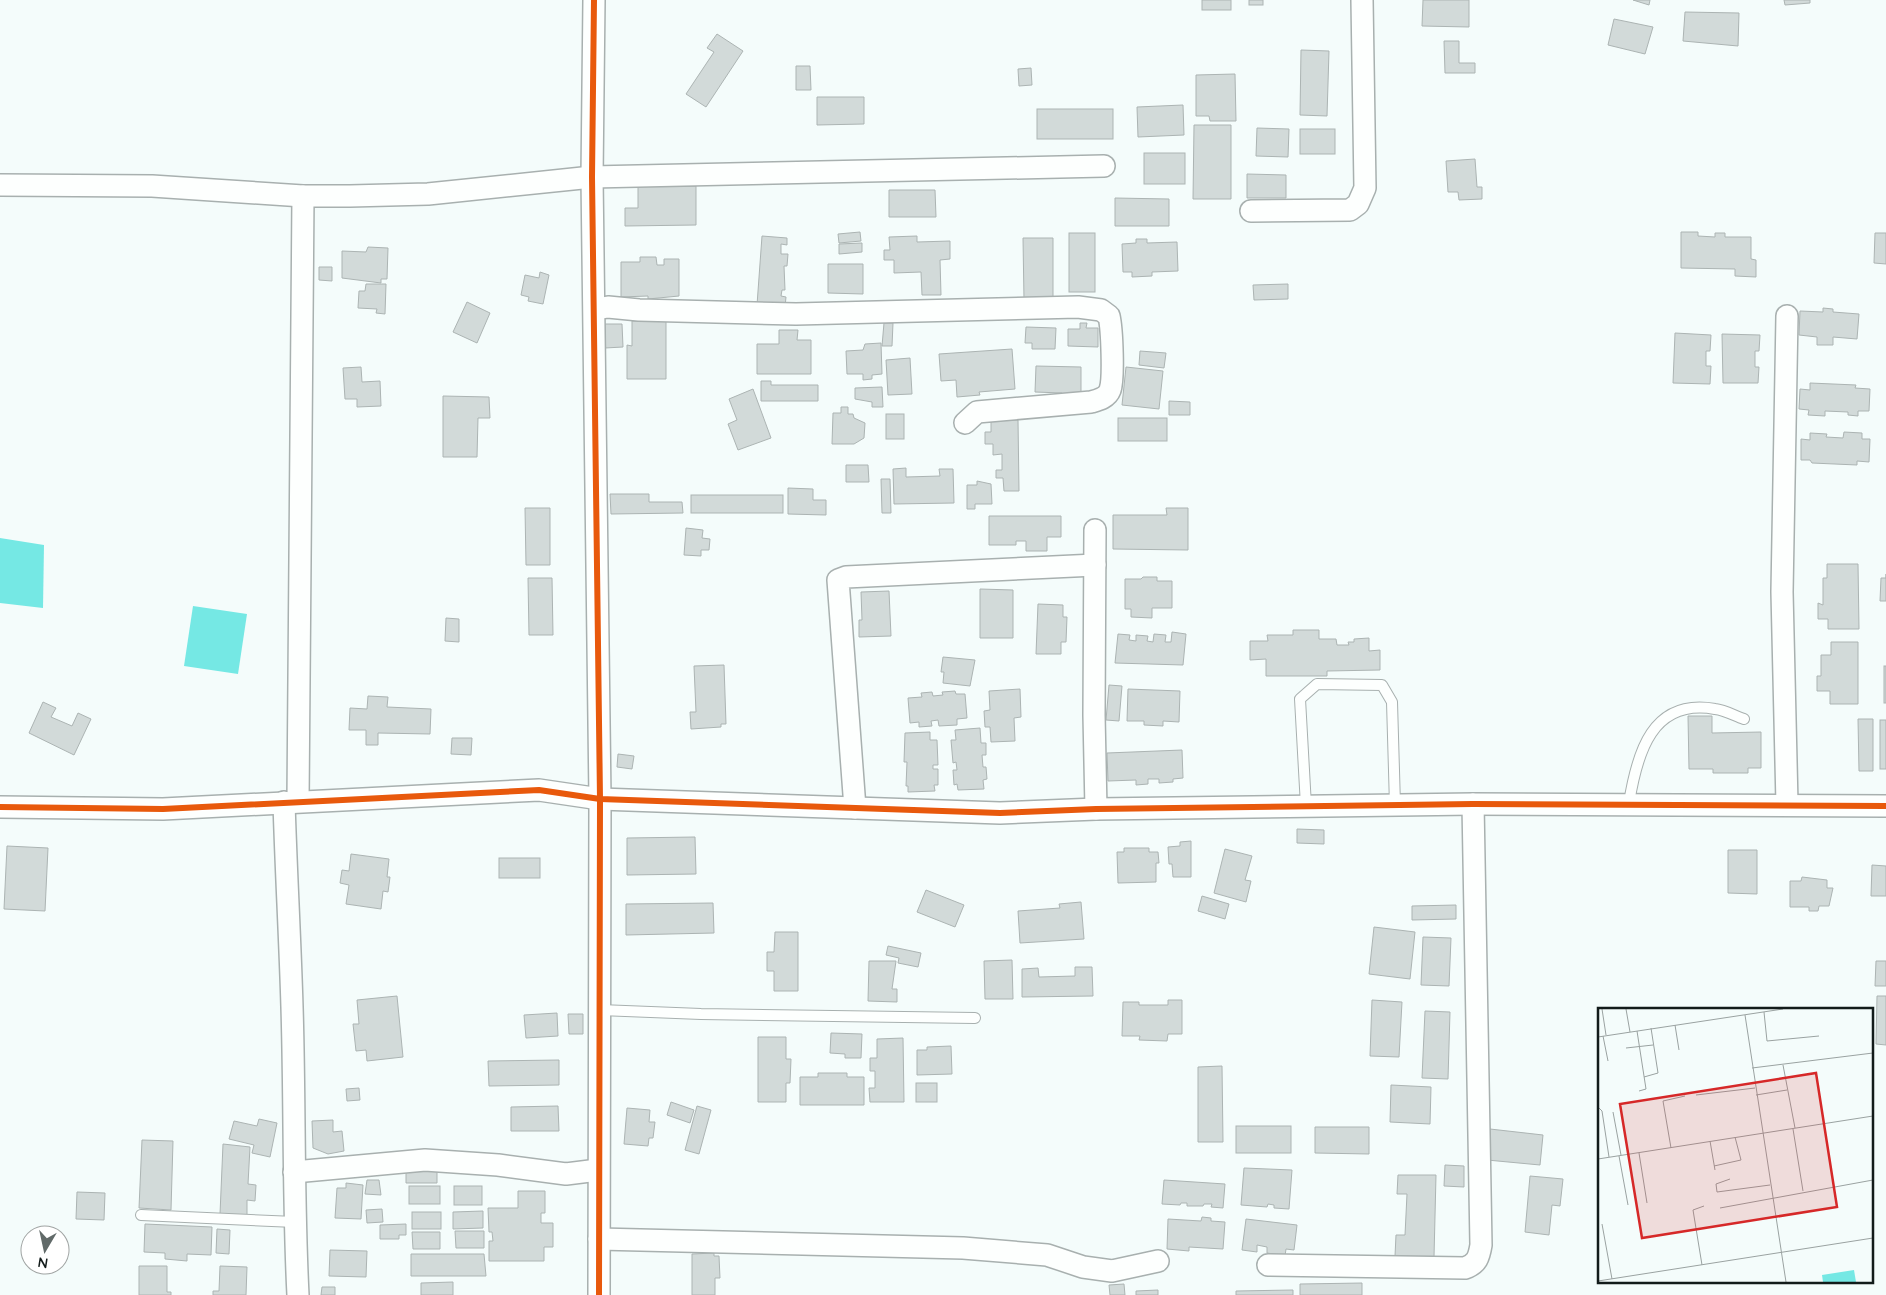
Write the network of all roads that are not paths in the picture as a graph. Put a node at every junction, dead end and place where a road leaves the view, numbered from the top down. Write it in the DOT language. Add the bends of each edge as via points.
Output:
graph roads {
  1 [pos="594,0"];
  2 [pos="1362,0"];
  3 [pos="1104,166"];
  4 [pos="592,177"];
  5 [pos="0,185"];
  6 [pos="303,196"];
  7 [pos="1251,211"];
  8 [pos="596,309"];
  9 [pos="1787,316"];
  10 [pos="965,423"];
  11 [pos="1095,530"];
  12 [pos="1095,565"];
  13 [pos="1744,719"];
  14 [pos="600,799"];
  15 [pos="291,801"];
  16 [pos="1473,804"];
  17 [pos="1630,804"];
  18 [pos="1787,804"];
  19 [pos="1394,805"];
  20 [pos="1306,806"];
  21 [pos="1886,806"];
  22 [pos="0,807"];
  23 [pos="855,808"];
  24 [pos="1096,809"];
  25 [pos="600,1010"];
  26 [pos="975,1018"];
  27 [pos="598,1170"];
  28 [pos="294,1172"];
  29 [pos="141,1215"];
  30 [pos="294,1222"];
  31 [pos="599,1239"];
  32 [pos="1158,1261"];
  33 [pos="1268,1265"];
  34 [pos="298,1295"];
  35 [pos="599,1295"];
  1 -- 4 [label="street"];
  2 -- 7 [label="street" via="1365,188 1358,204 1350,210"];
  3 -- 4 [label="street"];
  4 -- 6 [label="street" via="428,194"];
  4 -- 8 [label="street"];
  5 -- 6 [label="street" via="152,186"];
  6 -- 15 [label="street"];
  8 -- 10 [label="street" via="796,314 1078,308 1101,310 1109,316 1113,332 1110,390 1103,399 977,412"];
  8 -- 14 [label="street"];
  9 -- 18 [label="street" via="1782,592"];
  11 -- 12 [label="street"];
  12 -- 23 [label="street" via="846,577 838,580"];
  12 -- 24 [label="street"];
  13 -- 17 [label="lane" via="1716,709 1682,708 1669,714 1642,749 1634,772"];
  14 -- 15 [label="street" via="539,790"];
  14 -- 23 [label="street"];
  14 -- 25 [label="street"];
  15 -- 22 [label="street" via="163,809"];
  15 -- 28 [label="street" via="287,920 292,1006"];
  16 -- 17 [label="street"];
  16 -- 19 [label="street"];
  16 -- 33 [label="street" via="1479,1256 1473,1265 1465,1268"];
  17 -- 18 [label="street"];
  18 -- 21 [label="street"];
  19 -- 20 [label="street"];
  19 -- 20 [label="lane" via="1392,702 1382,685 1317,684 1300,699"];
  20 -- 24 [label="street"];
  23 -- 24 [label="street" via="1000,813"];
  25 -- 26 [label="lane"];
  25 -- 27 [label="street"];
  27 -- 28 [label="street" via="566,1174 426,1160"];
  27 -- 31 [label="street"];
  28 -- 30 [label="street"];
  29 -- 30 [label="lane"];
  30 -- 34 [label="street"];
  31 -- 32 [label="street" via="963,1248 1047,1255 1083,1267 1112,1271"];
  31 -- 35 [label="street"];
}
